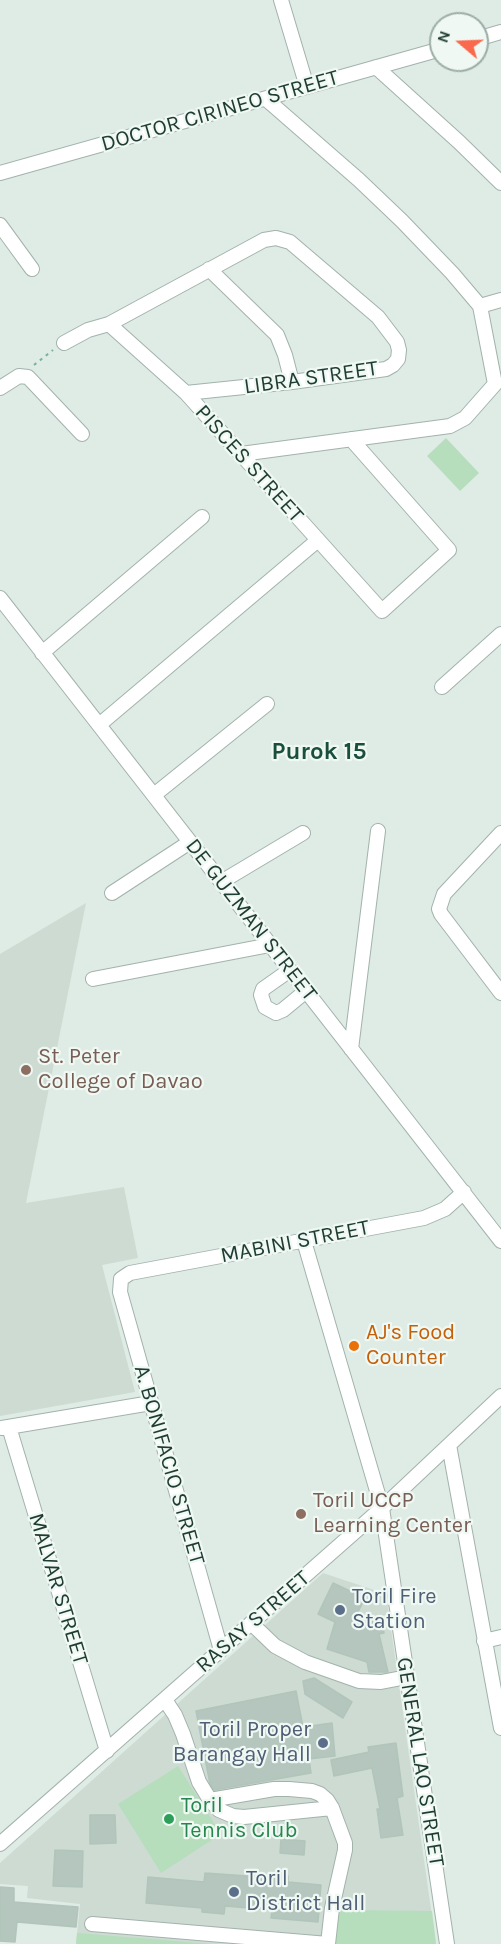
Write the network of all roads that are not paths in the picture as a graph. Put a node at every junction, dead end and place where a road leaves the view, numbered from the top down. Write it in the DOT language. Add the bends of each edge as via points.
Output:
graph roads {
  1 [pos="281,0"];
  2 [pos="429,52"];
  3 [pos="376,67"];
  4 [pos="307,87"];
  5 [pos="266,99"];
  6 [pos="0,173"];
  7 [pos="501,183"];
  8 [pos="0,225"];
  9 [pos="32,269"];
  10 [pos="209,269"];
  11 [pos="501,300"];
  12 [pos="480,306"];
  13 [pos="109,324"];
  14 [pos="64,343"];
  15 [pos="292,382"];
  16 [pos="498,385"];
  17 [pos="0,388"];
  18 [pos="186,393"];
  19 [pos="82,434"];
  20 [pos="351,439"];
  21 [pos="241,454"];
  22 [pos="202,517"];
  23 [pos="318,540"];
  24 [pos="0,598"];
  25 [pos="501,634"];
  26 [pos="42,653"];
  27 [pos="442,687"];
  28 [pos="267,704"];
  29 [pos="99,725"];
  30 [pos="154,795"];
  31 [pos="378,831"];
  32 [pos="303,833"];
  33 [pos="501,833"];
  34 [pos="190,842"];
  35 [pos="222,882"];
  36 [pos="112,893"];
  37 [pos="270,945"];
  38 [pos="290,970"];
  39 [pos="93,978"];
  40 [pos="306,991"];
  41 [pos="501,993"];
  42 [pos="351,1049"];
  43 [pos="464,1192"];
  44 [pos="304,1240"];
  45 [pos="501,1241"];
  46 [pos="121,1279"];
  47 [pos="501,1396"];
  48 [pos="151,1403"];
  49 [pos="5,1428"];
  50 [pos="449,1445"];
  51 [pos="382,1508"];
  52 [pos="251,1623"];
  53 [pos="501,1637"];
  54 [pos="484,1641"];
  55 [pos="221,1650"];
  56 [pos="407,1677"];
  57 [pos="165,1700"];
  58 [pos="501,1728"];
  59 [pos="108,1751"];
  60 [pos="210,1800"];
  61 [pos="332,1808"];
  62 [pos="0,1844"];
  63 [pos="92,1924"];
  64 [pos="227,1940"];
  65 [pos="328,1944"];
  66 [pos="447,1944"];
  1 -- 4 [label="street"];
  2 -- 3 [label="street, DOCTOR CIRINEO STREET"];
  3 -- 4 [label="street, DOCTOR CIRINEO STREET"];
  3 -- 7 [label="street"];
  4 -- 5 [label="street, DOCTOR CIRINEO STREET"];
  5 -- 6 [label="street, DOCTOR CIRINEO STREET"];
  5 -- 12 [label="street" via="359,180 453,273"];
  8 -- 9 [label="street"];
  10 -- 13 [label="street"];
  10 -- 15 [label="street" via="277,335"];
  10 -- 15 [label="street, LIBRA STREET" via="264,240 290,242 369,309 397,342 398,359 386,369"];
  11 -- 12 [label="street"];
  12 -- 16 [label="street"];
  13 -- 14 [label="street"];
  13 -- 18 [label="street, PISCES STREET"];
  15 -- 18 [label="street, LIBRA STREET"];
  16 -- 20 [label="street" via="472,412 450,426"];
  17 -- 19 [label="street" via="23,375 32,380"];
  18 -- 21 [label="street, PISCES STREET"];
  20 -- 21 [label="street"];
  20 -- 23 [label="street, PISCES STREET" via="449,550 382,611"];
  21 -- 23 [label="street, PISCES STREET"];
  22 -- 26 [label="street"];
  23 -- 29 [label="street"];
  24 -- 26 [label="street, DE GUZMAN STREET"];
  25 -- 27 [label="street"];
  26 -- 29 [label="street, DE GUZMAN STREET"];
  28 -- 30 [label="street"];
  29 -- 30 [label="street, DE GUZMAN STREET"];
  30 -- 34 [label="street, DE GUZMAN STREET"];
  31 -- 42 [label="street"];
  32 -- 35 [label="street"];
  33 -- 41 [label="street" via="444,894 440,904 441,914"];
  34 -- 35 [label="street, DE GUZMAN STREET"];
  34 -- 36 [label="street"];
  35 -- 37 [label="street, DE GUZMAN STREET"];
  37 -- 38 [label="street, DE GUZMAN STREET"];
  37 -- 39 [label="street"];
  38 -- 40 [label="street, DE GUZMAN STREET"];
  38 -- 40 [label="street" via="263,989 265,1007 276,1012 283,1010"];
  40 -- 42 [label="street, DE GUZMAN STREET"];
  42 -- 43 [label="street, DE GUZMAN STREET"];
  43 -- 44 [label="street, MABINI STREET" via="445,1209 424,1218"];
  43 -- 45 [label="street, DE GUZMAN STREET"];
  44 -- 46 [label="street, MABINI STREET" via="130,1273"];
  44 -- 51 [label="street, GENERAL LAO STREET"];
  46 -- 48 [label="street, A. BONIFACIO STREET" via="120,1292"];
  47 -- 50 [label="street, RASAY STREET"];
  48 -- 49 [label="street"];
  48 -- 55 [label="street, A. BONIFACIO STREET"];
  49 -- 59 [label="street, MALVAR STREET"];
  50 -- 51 [label="street, RASAY STREET"];
  50 -- 54 [label="street"];
  51 -- 52 [label="street, RASAY STREET"];
  51 -- 56 [label="street, GENERAL LAO STREET"];
  52 -- 55 [label="street, RASAY STREET"];
  52 -- 56 [label="street" via="275,1646 305,1662 359,1681"];
  53 -- 54 [label="street"];
  54 -- 58 [label="street"];
  55 -- 57 [label="street, RASAY STREET"];
  56 -- 66 [label="street, GENERAL LAO STREET"];
  57 -- 59 [label="street, RASAY STREET"];
  57 -- 60 [label="street"];
  59 -- 62 [label="street, RASAY STREET"];
  60 -- 61 [label="street" via="226,1814 244,1817"];
  60 -- 61 [label="street" via="274,1789 301,1789 320,1794"];
  61 -- 65 [label="street" via="345,1850"];
  63 -- 64 [label="street"];
  64 -- 65 [label="street"];
}
